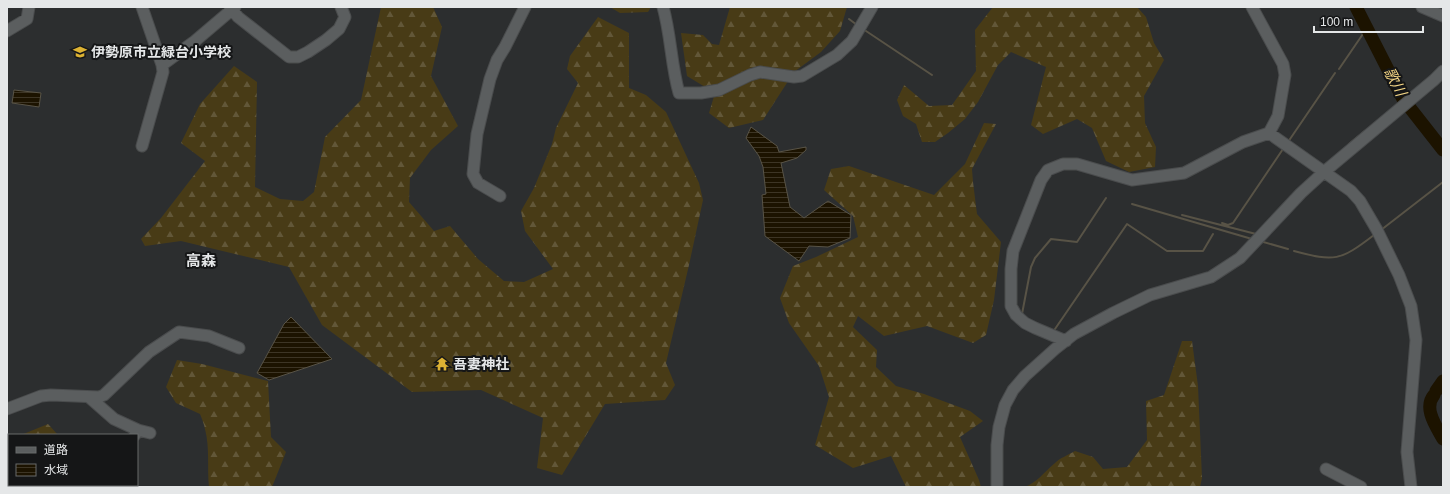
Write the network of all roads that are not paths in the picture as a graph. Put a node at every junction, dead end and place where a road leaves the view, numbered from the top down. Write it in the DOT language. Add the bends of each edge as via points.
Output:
graph roads {
  1 [pos="29,7"];
  2 [pos="142,7"];
  3 [pos="341,7"];
  4 [pos="524,7"];
  5 [pos="664,7"];
  6 [pos="872,7"];
  7 [pos="1252,7"];
  8 [pos="1422,7"];
  9 [pos="232,8"];
  10 [pos="1443,16"];
  11 [pos="7,31"];
  12 [pos="162,65"];
  13 [pos="1443,71"];
  14 [pos="1269,134"];
  15 [pos="142,146"];
  16 [pos="1324,172"];
  17 [pos="500,196"];
  18 [pos="1066,341"];
  19 [pos="239,348"];
  20 [pos="89,397"];
  21 [pos="7,409"];
  22 [pos="136,432"];
  23 [pos="150,433"];
  24 [pos="1326,469"];
  25 [pos="997,487"];
  26 [pos="1361,487"];
  27 [pos="1411,487"];
  1 -- 11 [label="street" via="27,19"];
  2 -- 12 [label="street"];
  3 -- 9 [label="street" via="345,17 339,29 298,57 289,57 281,52"];
  4 -- 17 [label="street" via="497,60 477,134 473,174 478,183"];
  5 -- 6 [label="street" via="679,93 694,93 719,90 760,72 802,76 838,55 852,41"];
  7 -- 14 [label="street" via="1283,64 1285,75 1278,116"];
  8 -- 10 [label="street"];
  9 -- 12 [label="street" via="195,42"];
  12 -- 15 [label="street" via="163,72"];
  13 -- 16 [label="street"];
  14 -- 16 [label="street"];
  14 -- 18 [label="street" via="1242,142 1184,173 1132,180 1077,164 1063,164 1048,170 1041,180 1013,251 1011,306 1025,323"];
  16 -- 18 [label="street" via="1240,258 1211,277 1150,295 1074,334"];
  16 -- 27 [label="street" via="1351,191 1360,201 1382,239 1411,306 1416,340 1407,452"];
  18 -- 25 [label="street" via="1025,376 1005,405 997,445"];
  19 -- 20 [label="street" via="209,336 179,332 149,352 104,395"];
  20 -- 21 [label="street" via="41,396"];
  20 -- 22 [label="street" via="114,419"];
  22 -- 23 [label="street"];
  24 -- 26 [label="street"];
}
